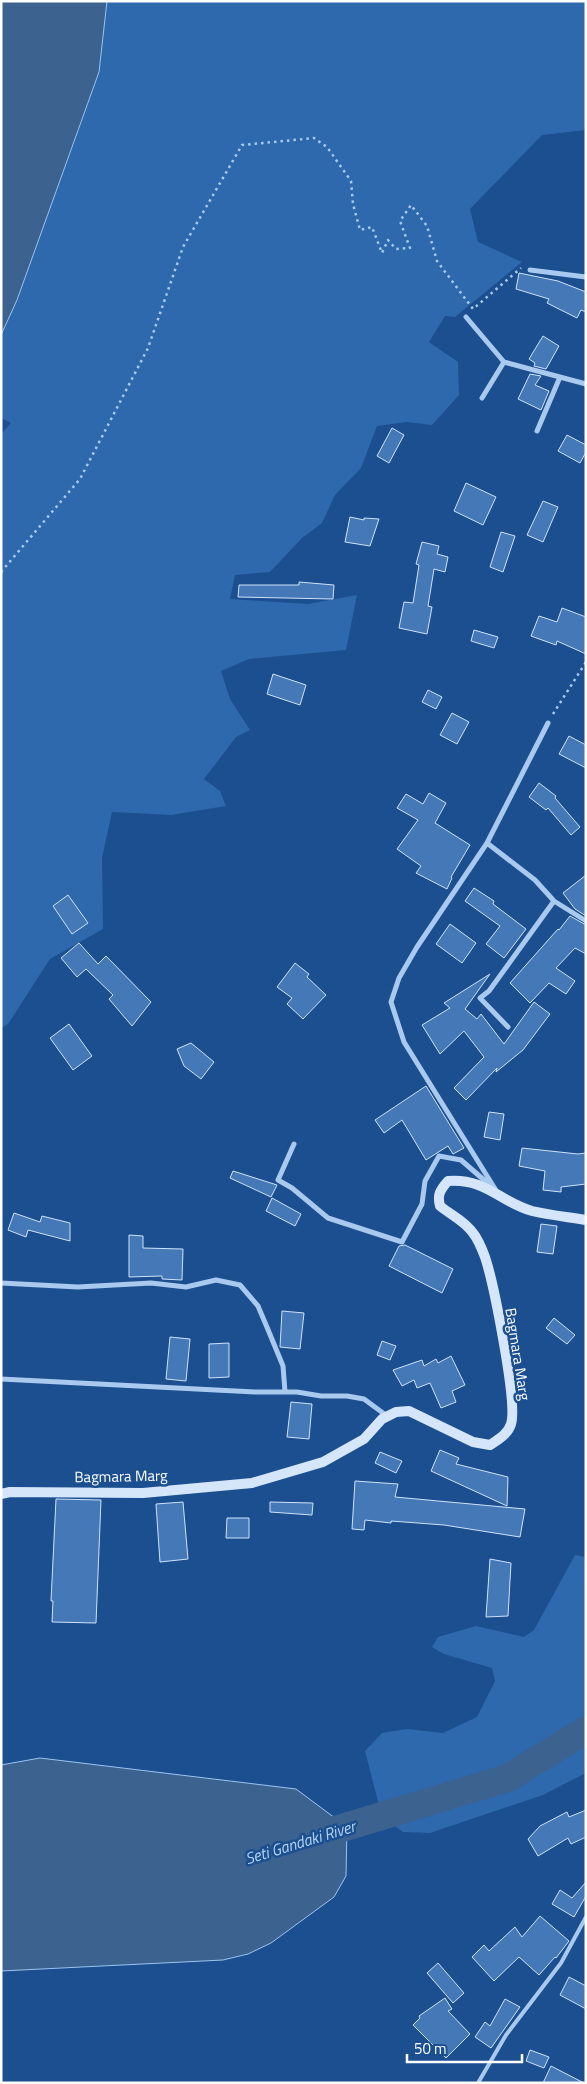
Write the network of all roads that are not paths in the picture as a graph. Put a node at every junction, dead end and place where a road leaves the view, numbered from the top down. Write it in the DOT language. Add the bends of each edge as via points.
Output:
graph roads {
  1 [pos="530,270"];
  2 [pos="586,277"];
  3 [pos="466,317"];
  4 [pos="504,362"];
  5 [pos="560,377"];
  6 [pos="586,384"];
  7 [pos="482,398"];
  8 [pos="537,431"];
  9 [pos="548,723"];
  10 [pos="487,843"];
  11 [pos="554,901"];
  12 [pos="586,921"];
  13 [pos="508,1027"];
  14 [pos="294,1144"];
  15 [pos="498,1193"];
  16 [pos="586,1220"];
  17 [pos="1,1283"];
  18 [pos="1,1379"];
  19 [pos="285,1392"];
  20 [pos="388,1416"];
  21 [pos="1,1494"];
  22 [pos="586,1917"];
  23 [pos="478,2083"];
  1 -- 2 [label="street"];
  3 -- 4 [label="street"];
  4 -- 5 [label="street"];
  4 -- 7 [label="street"];
  5 -- 6 [label="street"];
  5 -- 8 [label="street"];
  9 -- 10 [label="street"];
  10 -- 11 [label="street" via="535,880"];
  10 -- 15 [label="street" via="416,947 399,978 391,1002 404,1042"];
  11 -- 12 [label="street"];
  11 -- 13 [label="street" via="480,998"];
  14 -- 15 [label="street" via="278,1180 328,1218 402,1242 422,1204 425,1181 439,1156 461,1160"];
  15 -- 16 [label="main road, Bagmara Marg" via="530,1210"];
  15 -- 20 [label="main road, Bagmara Marg" via="462,1180 448,1181 438,1197 440,1206 473,1232 485,1257 507,1362 511,1424 504,1436 485,1445 409,1411"];
  17 -- 19 [label="street" via="78,1287 151,1283 186,1287 216,1280 240,1285 258,1306 269,1332 283,1366"];
  18 -- 19 [label="street"];
  19 -- 20 [label="street" via="364,1399"];
  20 -- 21 [label="main road, Bagmara Marg" via="364,1439 323,1462 252,1483 143,1493"];
  22 -- 23 [label="lane" via="562,1963 506,2035"];
}
